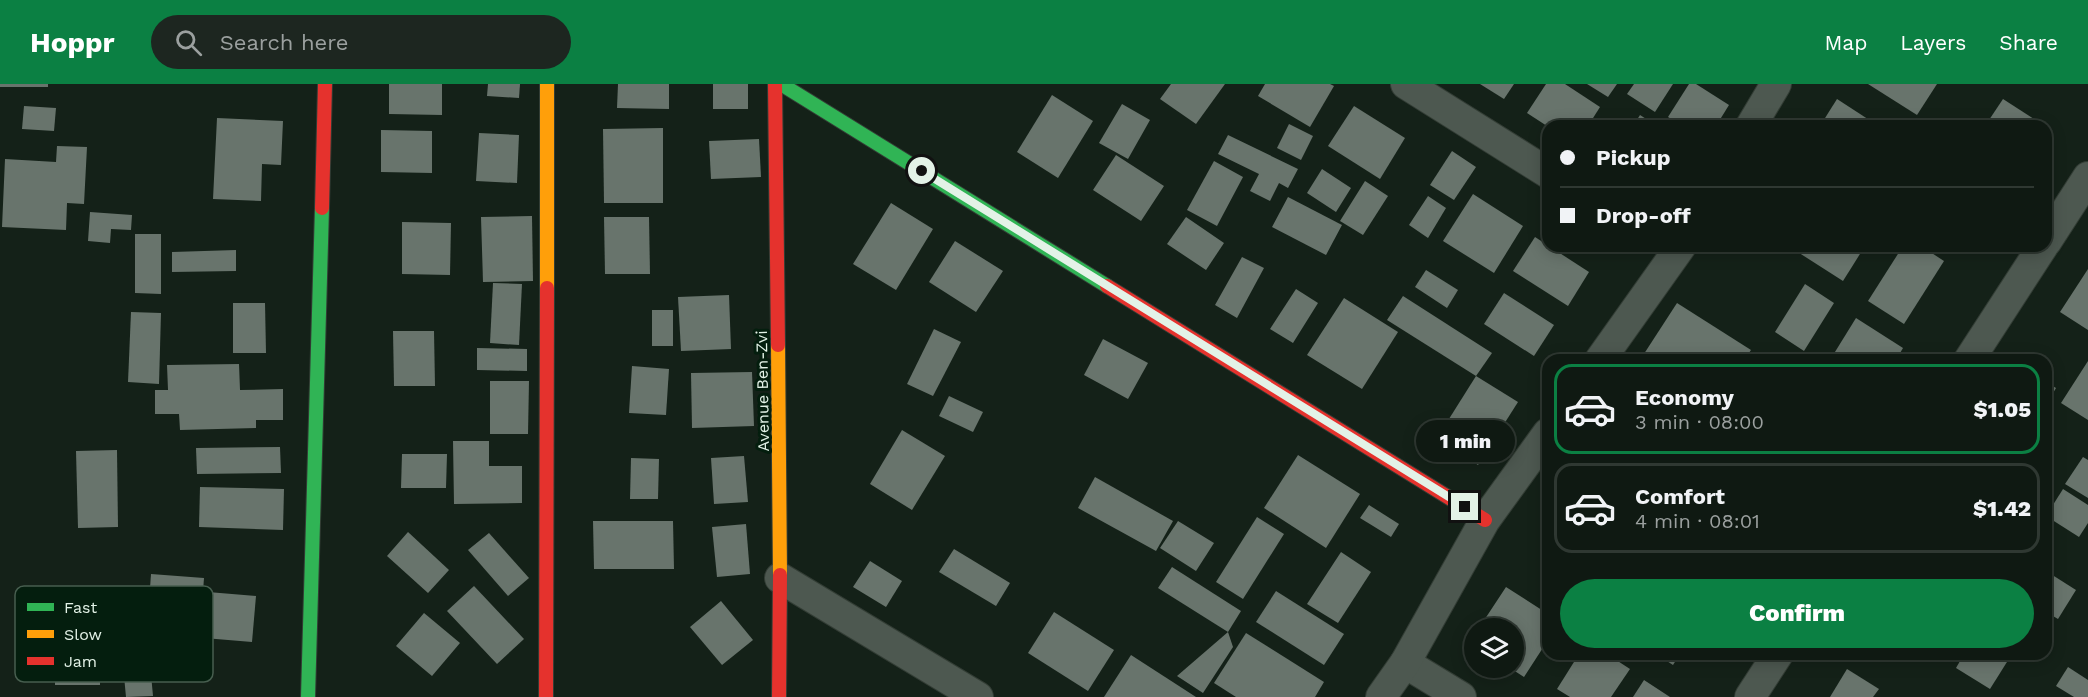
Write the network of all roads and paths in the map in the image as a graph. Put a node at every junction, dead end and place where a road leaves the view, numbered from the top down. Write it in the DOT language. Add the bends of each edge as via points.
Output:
graph roads {
  1 [pos="325,84"];
  2 [pos="547,84"];
  3 [pos="775,84"];
  4 [pos="781,84"];
  5 [pos="1406,84"];
  6 [pos="1776,84"];
  7 [pos="1755,120"];
  8 [pos="1542,169"];
  9 [pos="2088,177"];
  10 [pos="2052,233"];
  11 [pos="1671,252"];
  12 [pos="2039,252"];
  13 [pos="1604,354"];
  14 [pos="1973,354"];
  15 [pos="1542,441"];
  16 [pos="1485,520"];
  17 [pos="780,578"];
  18 [pos="1774,660"];
  19 [pos="1406,663"];
  20 [pos="308,697"];
  21 [pos="546,697"];
  22 [pos="779,697"];
  23 [pos="978,697"];
  24 [pos="1381,697"];
  25 [pos="1461,697"];
  26 [pos="1750,697"];
  1 -- 20 [label="street"];
  2 -- 21 [label="street"];
  3 -- 17 [label="street, Avenue Ben-Zvi"];
  4 -- 16 [label="street"];
  5 -- 8 [label="street"];
  6 -- 7 [label="street"];
  9 -- 10 [label="street"];
  11 -- 13 [label="street"];
  12 -- 14 [label="street"];
  15 -- 16 [label="street"];
  16 -- 19 [label="street"];
  17 -- 22 [label="street, Avenue Ben-Zvi"];
  17 -- 23 [label="street"];
  18 -- 26 [label="street"];
  19 -- 24 [label="street"];
  19 -- 25 [label="street"];
}
